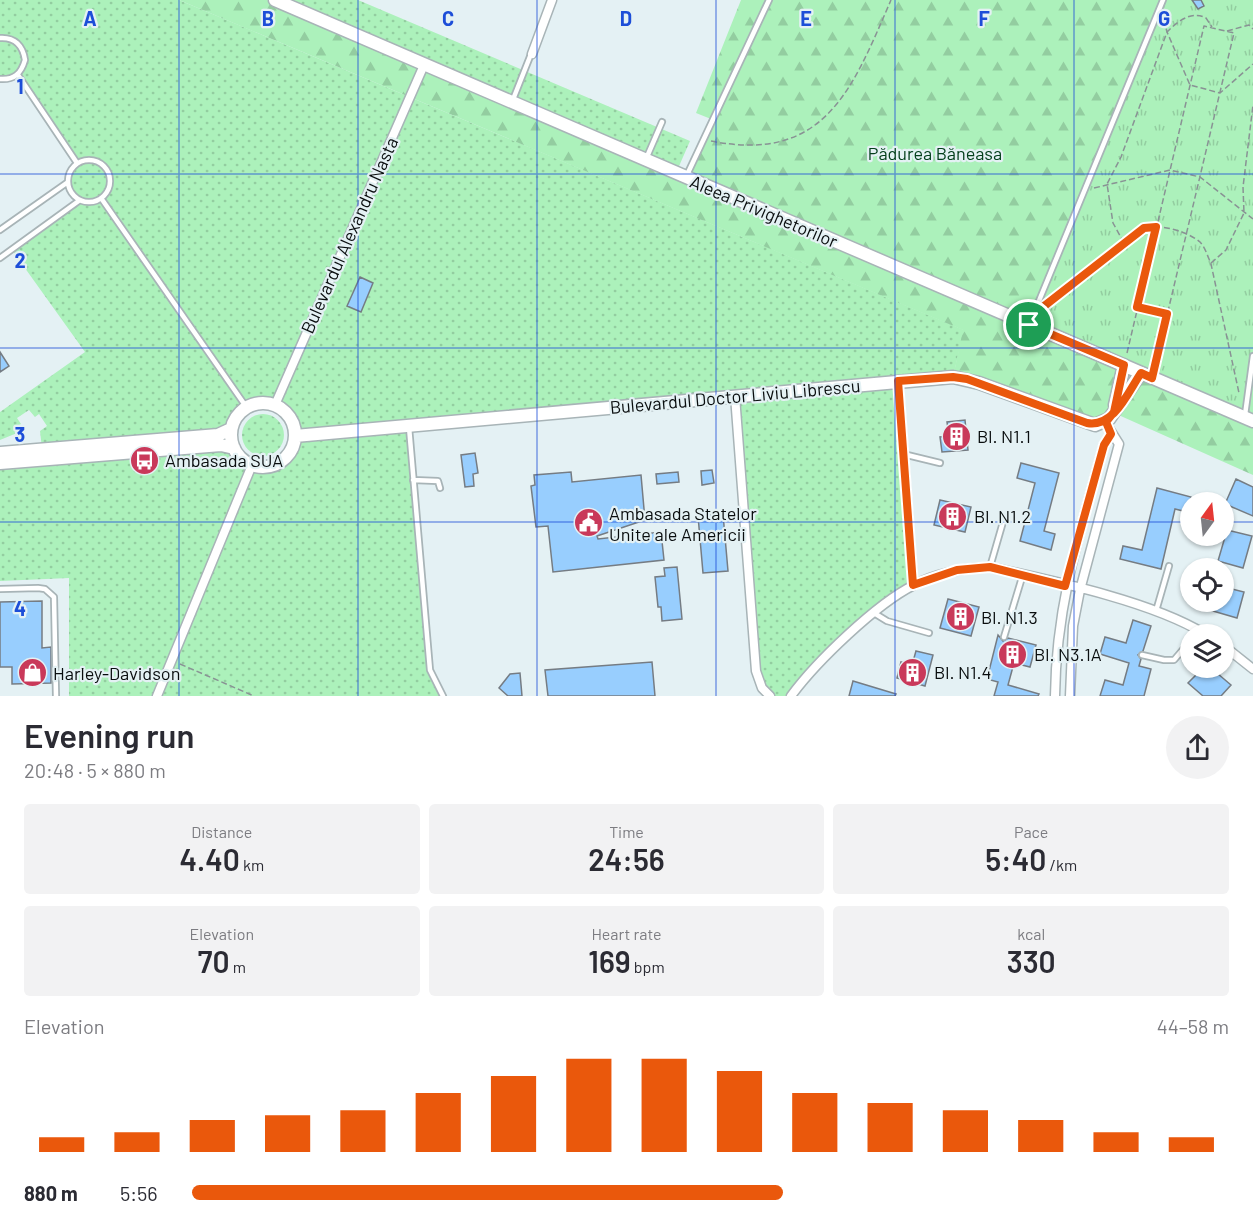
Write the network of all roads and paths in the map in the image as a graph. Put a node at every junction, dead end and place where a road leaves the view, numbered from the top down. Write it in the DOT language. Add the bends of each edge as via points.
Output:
graph roads {
  1 [pos="275,0"];
  2 [pos="552,0"];
  3 [pos="769,0"];
  4 [pos="891,0"];
  5 [pos="1162,2"];
  6 [pos="1213,28"];
  7 [pos="1253,29"];
  8 [pos="1226,31"];
  9 [pos="1167,32"];
  10 [pos="0,38"];
  11 [pos="532,54"];
  12 [pos="1253,64"];
  13 [pos="424,65"];
  14 [pos="18,75"];
  15 [pos="0,79"];
  16 [pos="1190,85"];
  17 [pos="1220,93"];
  18 [pos="512,102"];
  19 [pos="1253,105"];
  20 [pos="662,122"];
  21 [pos="703,139"];
  22 [pos="646,159"];
  23 [pos="77,163"];
  24 [pos="1170,170"];
  25 [pos="686,177"];
  26 [pos="1200,177"];
  27 [pos="68,182"];
  28 [pos="1107,184"];
  29 [pos="1084,190"];
  30 [pos="100,198"];
  31 [pos="80,200"];
  32 [pos="1244,213"];
  33 [pos="1253,219"];
  34 [pos="1156,227"];
  35 [pos="0,230"];
  36 [pos="1186,234"];
  37 [pos="1125,244"];
  38 [pos="0,258"];
  39 [pos="1211,264"];
  40 [pos="1137,307"];
  41 [pos="1167,314"];
  42 [pos="1031,319"];
  43 [pos="1253,356"];
  44 [pos="1124,365"];
  45 [pos="1147,375"];
  46 [pos="898,381"];
  47 [pos="735,396"];
  48 [pos="1240,396"];
  49 [pos="275,405"];
  50 [pos="246,408"];
  51 [pos="1249,419"];
  52 [pos="1110,423"];
  53 [pos="409,425"];
  54 [pos="231,429"];
  55 [pos="295,436"];
  56 [pos="234,448"];
  57 [pos="0,453"];
  58 [pos="903,454"];
  59 [pos="0,463"];
  60 [pos="940,463"];
  61 [pos="252,465"];
  62 [pos="413,480"];
  63 [pos="440,488"];
  64 [pos="1003,522"];
  65 [pos="1168,566"];
  66 [pos="990,567"];
  67 [pos="1023,574"];
  68 [pos="913,585"];
  69 [pos="1065,586"];
  70 [pos="0,589"];
  71 [pos="1080,590"];
  72 [pos="1156,611"];
  73 [pos="874,613"];
  74 [pos="1186,624"];
  75 [pos="929,633"];
  76 [pos="1004,637"];
  77 [pos="1142,654"];
  78 [pos="1234,654"];
  79 [pos="1180,655"];
  80 [pos="172,660"];
  81 [pos="1253,669"];
  82 [pos="57,696"];
  83 [pos="157,696"];
  84 [pos="254,696"];
  85 [pos="443,696"];
  86 [pos="770,696"];
  87 [pos="791,696"];
  88 [pos="1055,696"];
  89 [pos="1070,696"];
  1 -- 13 [label="street, Aleea Privighetorilor"];
  2 -- 11 [label="street"];
  3 -- 21 [label="lane"];
  4 -- 21 [label="path" via="864,62 837,106 823,120 785,140 758,145"];
  5 -- 9 [label="path"];
  5 -- 29 [label="lane"];
  6 -- 8 [label="path"];
  6 -- 9 [label="path" via="1206,18 1193,15"];
  6 -- 16 [label="path" via="1204,26"];
  7 -- 8 [label="path" via="1249,25"];
  8 -- 17 [label="path" via="1234,33"];
  9 -- 16 [label="path"];
  9 -- 28 [label="path" via="1121,157"];
  10 -- 14 [label="lane" via="13,40 24,52 23,68"];
  11 -- 18 [label="lane"];
  12 -- 17 [label="path"];
  13 -- 18 [label="street, Aleea Privighetorilor"];
  13 -- 49 [label="street, Bulevardul Alexandru Nasta"];
  14 -- 15 [label="lane"];
  14 -- 23 [label="lane"];
  16 -- 17 [label="path"];
  16 -- 24 [label="path"];
  17 -- 26 [label="path"];
  18 -- 22 [label="street, Aleea Privighetorilor"];
  19 -- 32 [label="path" via="1243,187"];
  20 -- 22 [label="lane"];
  21 -- 25 [label="lane"];
  22 -- 25 [label="street, Aleea Privighetorilor"];
  23 -- 27 [label="lane" via="69,172"];
  23 -- 30 [label="lane" via="93,161 107,171 109,186"];
  24 -- 26 [label="path"];
  24 -- 28 [label="path"];
  24 -- 34 [label="path"];
  25 -- 42 [label="street, Aleea Privighetorilor"];
  26 -- 32 [label="path"];
  26 -- 36 [label="path"];
  27 -- 31 [label="lane" via="70,191"];
  27 -- 35 [label="lane"];
  28 -- 29 [label="path"];
  28 -- 37 [label="path" via="1113,224"];
  29 -- 42 [label="lane"];
  30 -- 31 [label="lane"];
  30 -- 50 [label="lane"];
  31 -- 38 [label="lane"];
  32 -- 33 [label="path"];
  32 -- 39 [label="path" via="1226,249"];
  34 -- 36 [label="path"];
  34 -- 37 [label="path" via="1144,228"];
  34 -- 40 [label="path"];
  36 -- 39 [label="path" via="1202,244"];
  36 -- 41 [label="path"];
  37 -- 42 [label="path"];
  39 -- 48 [label="path"];
  40 -- 41 [label="path"];
  40 -- 44 [label="path"];
  41 -- 45 [label="path"];
  42 -- 44 [label="street, Aleea Privighetorilor"];
  43 -- 51 [label="lane"];
  44 -- 45 [label="street, Aleea Privighetorilor"];
  44 -- 52 [label="street"];
  45 -- 51 [label="street, Aleea Privighetorilor"];
  45 -- 52 [label="street"];
  46 -- 47 [label="street, Bulevardul Doctor Liviu Librescu"];
  46 -- 52 [label="street, Bulevardul Doctor Liviu Librescu" via="967,379 1087,423"];
  46 -- 58 [label="street"];
  47 -- 53 [label="street, Bulevardul Doctor Liviu Librescu"];
  47 -- 86 [label="street" via="756,671 762,688"];
  49 -- 50 [label="street" via="258,403"];
  49 -- 55 [label="street" via="292,421"];
  50 -- 54 [label="street"];
  52 -- 69 [label="street"];
  52 -- 71 [label="street" via="1119,444"];
  53 -- 55 [label="street, Bulevardul Doctor Liviu Librescu"];
  53 -- 62 [label="lane"];
  54 -- 56 [label="street"];
  54 -- 57 [label="street" via="218,435"];
  55 -- 61 [label="street" via="290,453 282,461 265,467"];
  56 -- 59 [label="street" via="221,445"];
  56 -- 61 [label="street"];
  58 -- 60 [label="lane"];
  58 -- 68 [label="street"];
  61 -- 80 [label="street"];
  62 -- 63 [label="lane" via="432,479 438,481"];
  62 -- 85 [label="lane" via="430,670"];
  64 -- 66 [label="lane"];
  65 -- 72 [label="lane"];
  66 -- 67 [label="street"];
  66 -- 68 [label="street" via="957,570"];
  67 -- 69 [label="street"];
  67 -- 76 [label="lane"];
  68 -- 73 [label="street"];
  69 -- 71 [label="street"];
  69 -- 88 [label="street"];
  70 -- 82 [label="lane" via="39,588 54,597"];
  71 -- 72 [label="street"];
  71 -- 89 [label="street" via="1071,646"];
  72 -- 74 [label="street"];
  73 -- 75 [label="lane" via="887,621"];
  73 -- 87 [label="street" via="815,666"];
  77 -- 79 [label="lane" via="1164,660"];
  78 -- 81 [label="street"];
  80 -- 83 [label="street"];
  80 -- 84 [label="path"];
}
